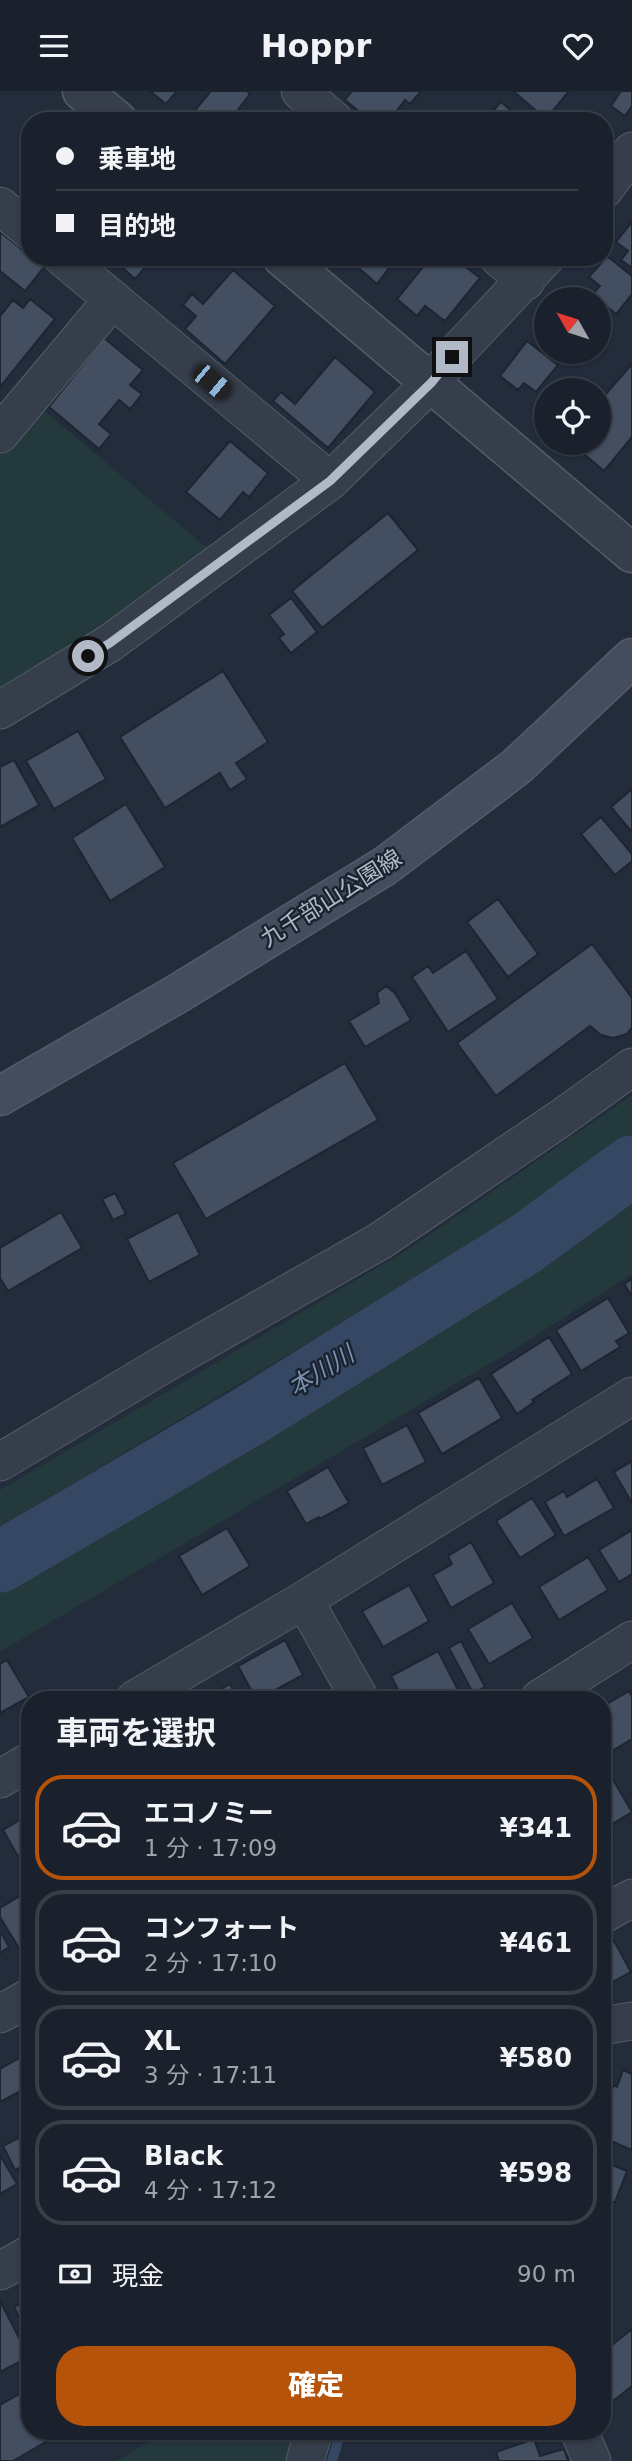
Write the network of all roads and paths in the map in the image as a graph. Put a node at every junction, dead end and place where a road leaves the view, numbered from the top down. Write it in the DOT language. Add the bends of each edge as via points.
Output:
graph roads {
  1 [pos="82,91"];
  2 [pos="300,91"];
  3 [pos="107,112"];
  4 [pos="324,112"];
  5 [pos="632,151"];
  6 [pos="613,177"];
  7 [pos="0,206"];
  8 [pos="21,224"];
  9 [pos="73,266"];
  10 [pos="293,266"];
  11 [pos="536,269"];
  12 [pos="113,299"];
  13 [pos="432,382"];
  14 [pos="0,434"];
  15 [pos="330,481"];
  16 [pos="632,553"];
  17 [pos="632,658"];
  18 [pos="0,709"];
  19 [pos="632,1067"];
  20 [pos="0,1096"];
  21 [pos="632,1397"];
  22 [pos="0,1462"];
  23 [pos="304,1600"];
  24 [pos="632,1640"];
  25 [pos="149,1691"];
  26 [pos="355,1691"];
  27 [pos="551,1691"];
  28 [pos="21,1766"];
  29 [pos="0,1779"];
  30 [pos="632,1898"];
  31 [pos="611,1910"];
  32 [pos="21,2002"];
  33 [pos="0,2014"];
  34 [pos="632,2021"];
  35 [pos="611,2024"];
  36 [pos="21,2259"];
  37 [pos="0,2271"];
  38 [pos="311,2440"];
  39 [pos="583,2440"];
  40 [pos="305,2461"];
  41 [pos="592,2461"];
  1 -- 3 [label="street"];
  2 -- 4 [label="street"];
  5 -- 6 [label="street"];
  7 -- 8 [label="street"];
  9 -- 12 [label="street"];
  10 -- 13 [label="street"];
  11 -- 13 [label="street"];
  12 -- 14 [label="street"];
  12 -- 15 [label="street"];
  13 -- 15 [label="street"];
  13 -- 16 [label="street"];
  15 -- 18 [label="street" via="110,643"];
  17 -- 20 [label="main road, 九千部山公園線" via="516,767 385,866"];
  19 -- 22 [label="street" via="380,1241"];
  21 -- 23 [label="street"];
  23 -- 25 [label="street"];
  23 -- 26 [label="street"];
  24 -- 27 [label="street"];
  28 -- 29 [label="street"];
  30 -- 31 [label="street"];
  32 -- 33 [label="street"];
  34 -- 35 [label="street"];
  36 -- 37 [label="street"];
  38 -- 40 [label="street"];
  39 -- 41 [label="street"];
}
